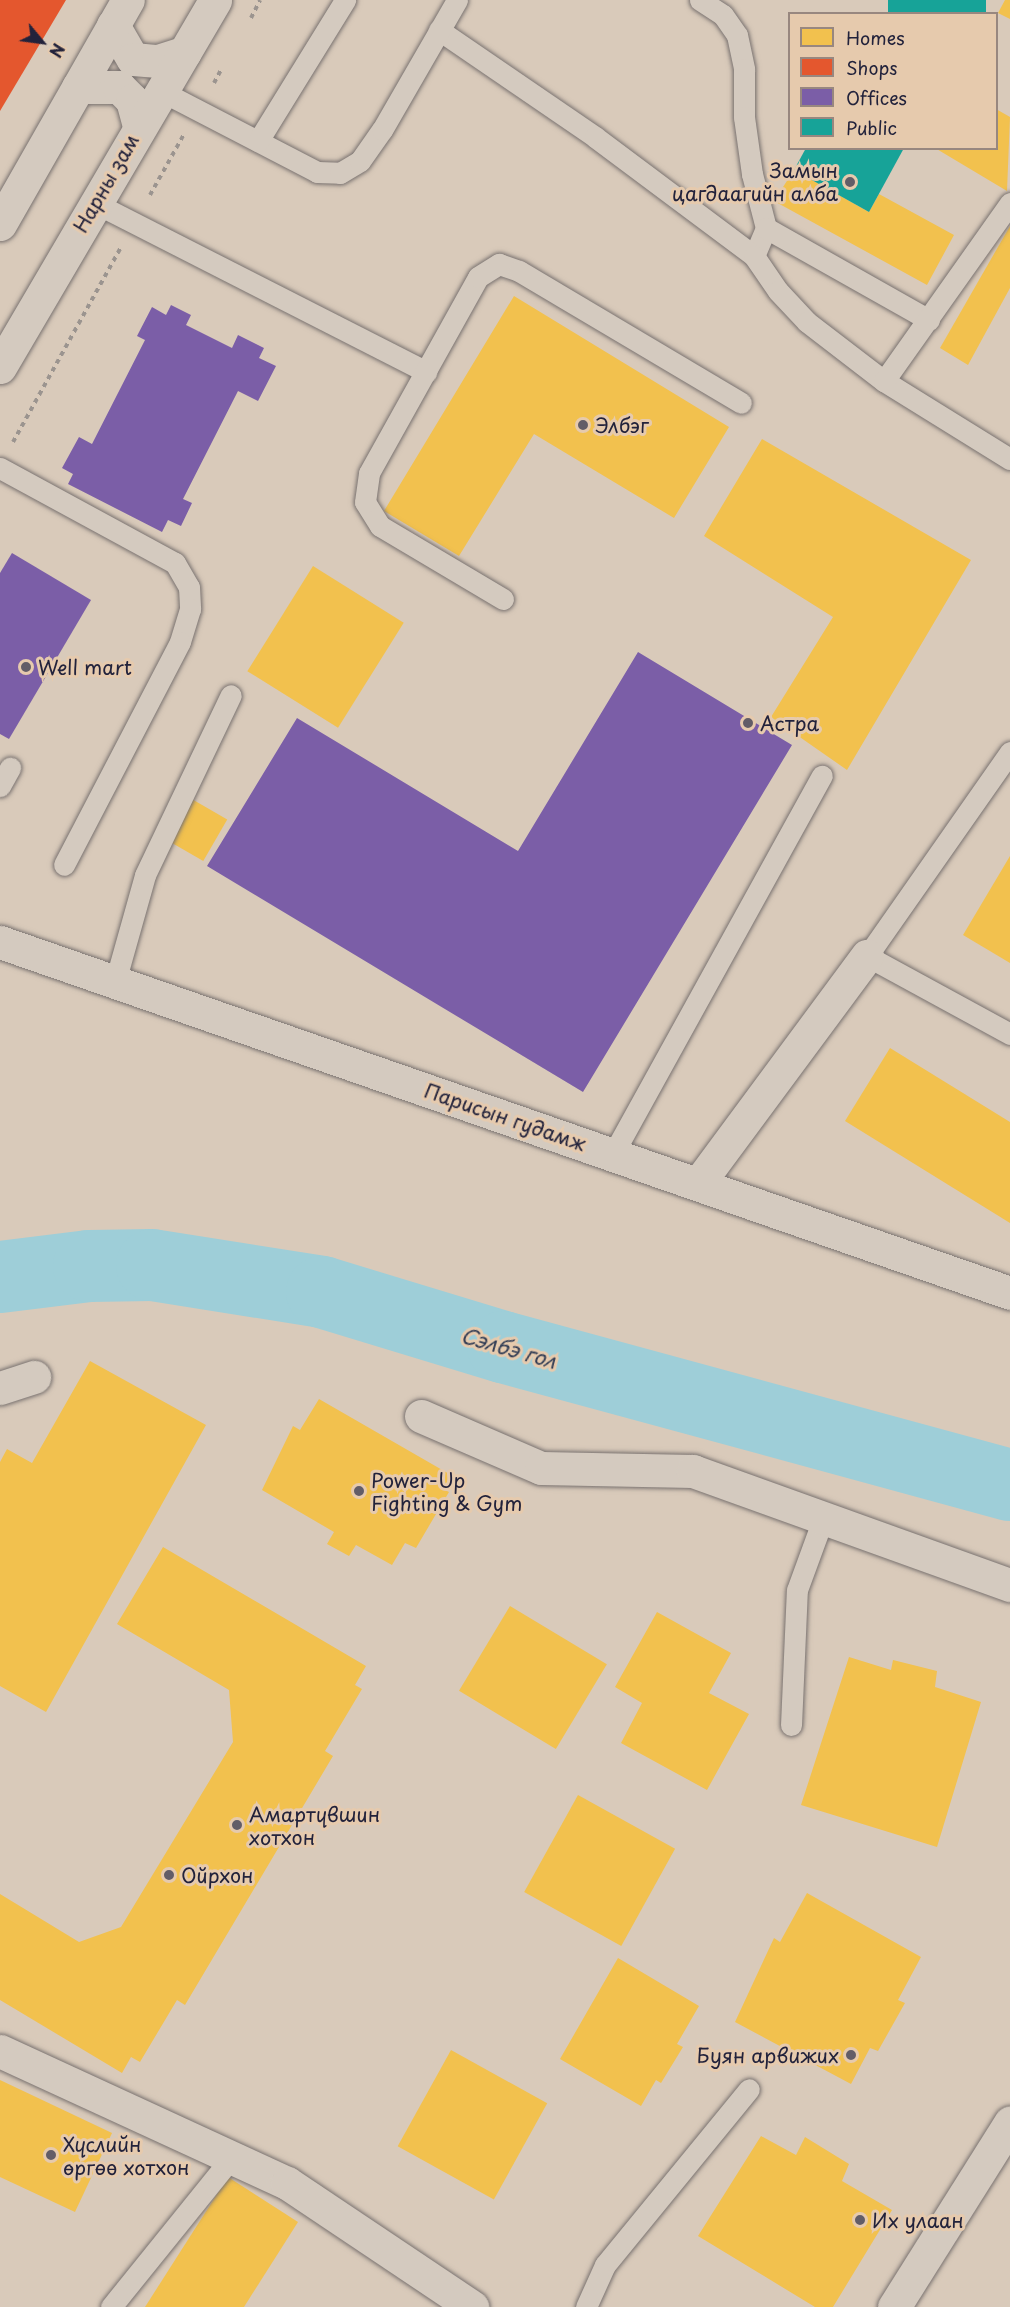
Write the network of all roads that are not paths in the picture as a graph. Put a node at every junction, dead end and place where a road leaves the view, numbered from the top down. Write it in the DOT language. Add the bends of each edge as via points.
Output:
graph roads {
  1 [pos="215,0"];
  2 [pos="345,0"];
  3 [pos="457,0"];
  4 [pos="700,0"];
  5 [pos="120,13"];
  6 [pos="439,30"];
  7 [pos="186,52"];
  8 [pos="78,87"];
  9 [pos="161,90"];
  10 [pos="139,126"];
  11 [pos="258,141"];
  12 [pos="95,203"];
  13 [pos="1010,203"];
  14 [pos="0,224"];
  15 [pos="766,228"];
  16 [pos="754,256"];
  17 [pos="929,320"];
  18 [pos="0,367"];
  19 [pos="426,372"];
  20 [pos="884,381"];
  21 [pos="741,403"];
  22 [pos="1010,459"];
  23 [pos="0,468"];
  24 [pos="503,599"];
  25 [pos="231,695"];
  26 [pos="1010,752"];
  27 [pos="822,776"];
  28 [pos="63,865"];
  29 [pos="0,942"];
  30 [pos="867,956"];
  31 [pos="115,982"];
  32 [pos="1010,1034"];
  33 [pos="613,1154"];
  34 [pos="698,1184"];
  35 [pos="1010,1293"];
  36 [pos="34,1377"];
  37 [pos="0,1388"];
  38 [pos="421,1416"];
  39 [pos="823,1519"];
  40 [pos="1010,1584"];
  41 [pos="791,1725"];
  42 [pos="0,2051"];
  43 [pos="749,2089"];
  44 [pos="1010,2122"];
  45 [pos="232,2157"];
  46 [pos="111,2307"];
  47 [pos="472,2307"];
  48 [pos="586,2307"];
  49 [pos="894,2307"];
  1 -- 7 [label="street, Нарны зам"];
  2 -- 11 [label="lane"];
  3 -- 6 [label="lane"];
  4 -- 15 [label="lane" via="723,15 737,35 744,69 744,117 752,174"];
  5 -- 7 [label="street" via="134,59 158,61"];
  5 -- 8 [label="street"];
  6 -- 11 [label="lane" via="360,161 340,173 317,172"];
  6 -- 16 [label="lane" via="604,144"];
  7 -- 9 [label="street, Нарны зам"];
  8 -- 10 [label="street" via="119,87 132,100"];
  8 -- 14 [label="street"];
  9 -- 10 [label="street, Нарны зам"];
  9 -- 11 [label="lane"];
  10 -- 12 [label="street, Нарны зам"];
  12 -- 18 [label="street, Нарны зам"];
  12 -- 19 [label="lane"];
  13 -- 17 [label="lane"];
  15 -- 16 [label="lane"];
  15 -- 17 [label="lane"];
  16 -- 20 [label="lane" via="778,291 807,322"];
  17 -- 20 [label="lane"];
  19 -- 21 [label="lane" via="478,277 499,264 519,271"];
  19 -- 24 [label="lane" via="369,473 364,492 368,511 380,526"];
  20 -- 22 [label="lane"];
  23 -- 28 [label="lane" via="175,563 189,587 190,609 180,642"];
  25 -- 31 [label="lane" via="145,875"];
  26 -- 30 [label="lane"];
  27 -- 33 [label="lane"];
  29 -- 31 [label="street, Парисын гудамж"];
  30 -- 32 [label="lane"];
  30 -- 34 [label="street"];
  31 -- 33 [label="street, Парисын гудамж"];
  33 -- 34 [label="street, Парисын гудамж"];
  34 -- 35 [label="street, Парисын гудамж"];
  36 -- 37 [label="street"];
  38 -- 39 [label="street" via="541,1468 693,1471"];
  39 -- 40 [label="street"];
  39 -- 41 [label="lane" via="797,1590"];
  42 -- 45 [label="street"];
  43 -- 48 [label="lane" via="605,2265"];
  44 -- 49 [label="street"];
  45 -- 46 [label="lane"];
  45 -- 47 [label="street" via="287,2183"];
}
